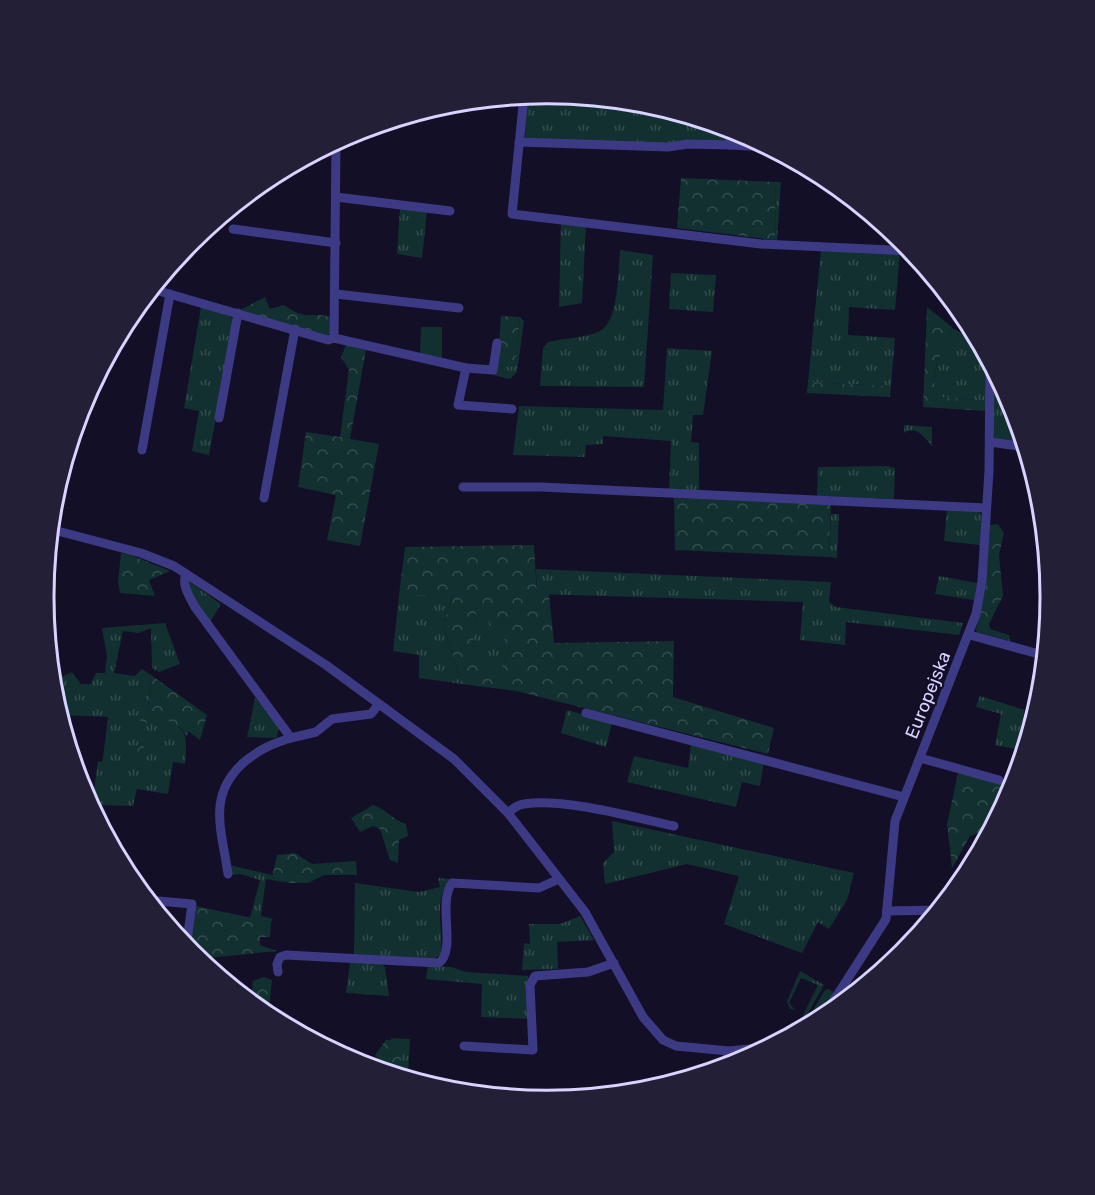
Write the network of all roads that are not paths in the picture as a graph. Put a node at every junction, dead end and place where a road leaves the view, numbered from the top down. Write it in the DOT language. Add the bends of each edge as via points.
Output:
graph roads {
  1 [pos="523,105"];
  2 [pos="730,140"];
  3 [pos="519,142"];
  4 [pos="730,145"];
  5 [pos="745,146"];
  6 [pos="336,152"];
  7 [pos="336,197"];
  8 [pos="450,211"];
  9 [pos="233,229"];
  10 [pos="336,243"];
  11 [pos="897,250"];
  12 [pos="161,291"];
  13 [pos="170,294"];
  14 [pos="336,294"];
  15 [pos="459,308"];
  16 [pos="238,313"];
  17 [pos="295,329"];
  18 [pos="334,338"];
  19 [pos="497,343"];
  20 [pos="466,368"];
  21 [pos="990,379"];
  22 [pos="512,409"];
  23 [pos="219,418"];
  24 [pos="990,442"];
  25 [pos="1017,446"];
  26 [pos="142,450"];
  27 [pos="463,487"];
  28 [pos="264,498"];
  29 [pos="986,508"];
  30 [pos="58,532"];
  31 [pos="186,574"];
  32 [pos="970,635"];
  33 [pos="1038,654"];
  34 [pos="379,704"];
  35 [pos="586,713"];
  36 [pos="291,738"];
  37 [pos="920,758"];
  38 [pos="999,780"];
  39 [pos="904,797"];
  40 [pos="508,813"];
  41 [pos="674,826"];
  42 [pos="228,874"];
  43 [pos="559,879"];
  44 [pos="158,901"];
  45 [pos="929,910"];
  46 [pos="887,911"];
  47 [pos="188,935"];
  48 [pos="614,963"];
  49 [pos="278,972"];
  50 [pos="836,998"];
  51 [pos="464,1046"];
  52 [pos="744,1050"];
  53 [pos="729,1051"];
  54 [pos="727,1056"];
  1 -- 3 [label="street"];
  2 -- 4 [label="street"];
  3 -- 4 [label="street"];
  3 -- 11 [label="street" via="513,214 761,244"];
  4 -- 5 [label="street"];
  6 -- 7 [label="street"];
  7 -- 8 [label="street"];
  7 -- 10 [label="street"];
  9 -- 10 [label="street"];
  10 -- 14 [label="street"];
  12 -- 13 [label="street"];
  13 -- 16 [label="street"];
  13 -- 26 [label="street"];
  14 -- 15 [label="street"];
  14 -- 18 [label="street"];
  16 -- 17 [label="street"];
  16 -- 23 [label="street"];
  17 -- 18 [label="street" via="328,340"];
  17 -- 28 [label="street"];
  18 -- 20 [label="street"];
  19 -- 20 [label="street" via="493,370"];
  20 -- 22 [label="street" via="458,405"];
  21 -- 24 [label="street, Europejska"];
  24 -- 25 [label="street"];
  24 -- 29 [label="street, Europejska"];
  27 -- 29 [label="street" via="541,487"];
  29 -- 32 [label="street, Europejska" via="981,594"];
  30 -- 31 [label="street" via="151,557"];
  31 -- 34 [label="street" via="326,664"];
  31 -- 36 [label="street" via="183,580 195,607"];
  32 -- 33 [label="street"];
  32 -- 37 [label="street, Europejska"];
  34 -- 36 [label="street" via="371,714 332,719 316,732"];
  34 -- 40 [label="street" via="454,759"];
  35 -- 39 [label="street"];
  36 -- 42 [label="street" via="253,754 226,781 219,809"];
  37 -- 38 [label="street"];
  37 -- 39 [label="street, Europejska"];
  39 -- 46 [label="street, Europejska" via="893,833"];
  40 -- 41 [label="street" via="523,804 555,804"];
  40 -- 43 [label="street"];
  43 -- 48 [label="street" via="593,925"];
  43 -- 49 [label="street" via="539,888 452,882 445,900 446,953 439,963 286,955 280,957"];
  44 -- 47 [label="street" via="192,904"];
  45 -- 46 [label="street"];
  46 -- 50 [label="street, Europejska" via="880,930"];
  48 -- 51 [label="street" via="588,972 535,976 530,985 533,1050"];
  48 -- 53 [label="street" via="650,1028 663,1040 676,1046"];
  52 -- 53 [label="street"];
  53 -- 54 [label="street"];
}
